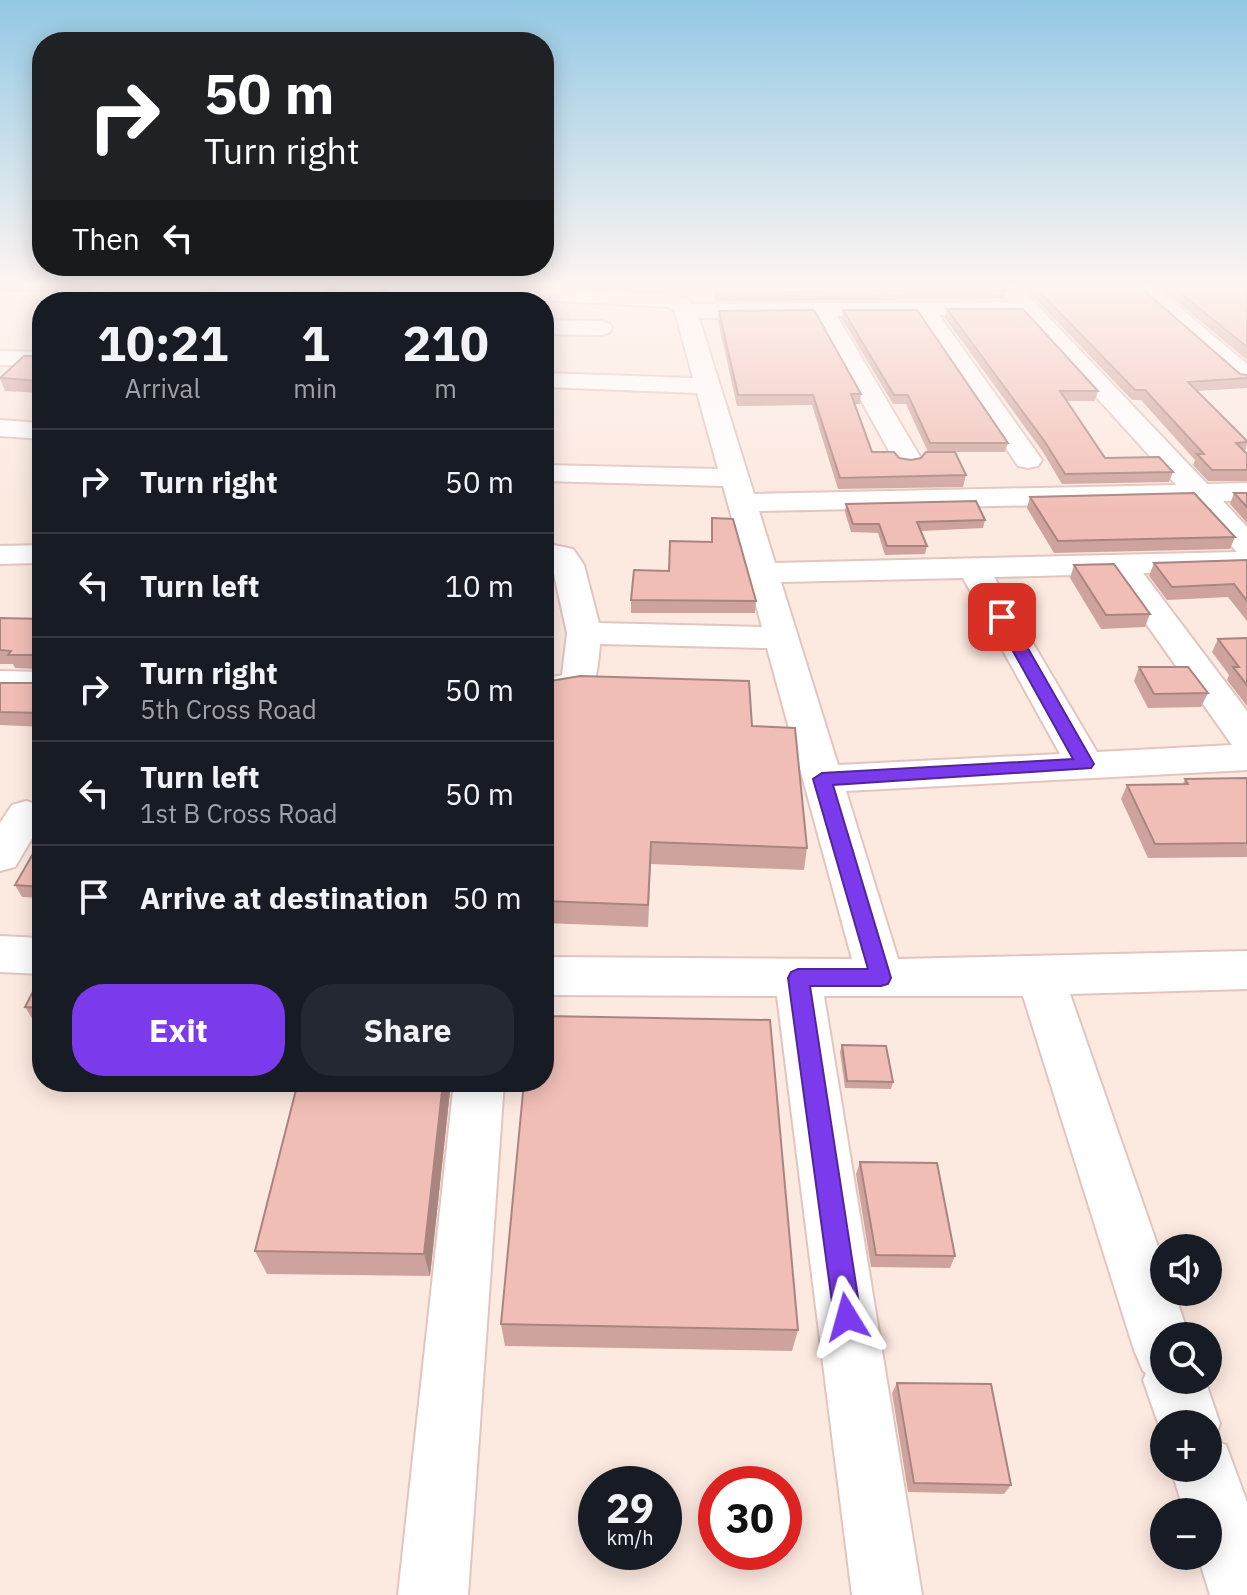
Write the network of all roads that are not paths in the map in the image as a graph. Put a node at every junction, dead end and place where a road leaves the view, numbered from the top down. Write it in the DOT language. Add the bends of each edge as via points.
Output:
graph roads {
  1 [pos="701,360"];
  2 [pos="851,360"];
  3 [pos="959,360"];
  4 [pos="1077,360"];
  5 [pos="1228,360"];
  6 [pos="1247,377"];
  7 [pos="554,380"];
  8 [pos="708,386"];
  9 [pos="0,428"];
  10 [pos="32,430"];
  11 [pos="908,460"];
  12 [pos="1028,460"];
  13 [pos="554,474"];
  14 [pos="738,490"];
  15 [pos="1247,492"];
  16 [pos="1201,494"];
  17 [pos="1247,545"];
  18 [pos="32,554"];
  19 [pos="554,554"];
  20 [pos="0,555"];
  21 [pos="1247,561"];
  22 [pos="1121,565"];
  23 [pos="974,569"];
  24 [pos="762,573"];
  25 [pos="584,633"];
  26 [pos="781,638"];
  27 [pos="0,682"];
  28 [pos="32,683"];
  29 [pos="554,690"];
  30 [pos="1247,738"];
  31 [pos="1247,757"];
  32 [pos="1085,764"];
  33 [pos="822,779"];
  34 [pos="23,815"];
  35 [pos="0,856"];
  36 [pos="0,954"];
  37 [pos="32,956"];
  38 [pos="1247,970"];
  39 [pos="554,976"];
  40 [pos="1040,976"];
  41 [pos="798,978"];
  42 [pos="881,978"];
  43 [pos="478,1092"];
  44 [pos="1155,1322"];
  45 [pos="1208,1482"];
  46 [pos="433,1595"];
  47 [pos="887,1595"];
  48 [pos="1245,1595"];
  1 -- 8 [label="street"];
  2 -- 11 [label="street"];
  3 -- 12 [label="street"];
  4 -- 16 [label="street"];
  5 -- 6 [label="street"];
  7 -- 8 [label="street"];
  8 -- 14 [label="street"];
  9 -- 10 [label="street"];
  13 -- 14 [label="street"];
  14 -- 16 [label="street"];
  14 -- 24 [label="street"];
  15 -- 16 [label="street"];
  16 -- 17 [label="street"];
  18 -- 20 [label="street"];
  19 -- 25 [label="street" via="568,565"];
  21 -- 22 [label="street"];
  22 -- 23 [label="street"];
  22 -- 30 [label="street"];
  23 -- 24 [label="street"];
  23 -- 32 [label="street"];
  24 -- 26 [label="street"];
  25 -- 26 [label="street"];
  25 -- 29 [label="street" via="579,680"];
  26 -- 33 [label="street"];
  27 -- 28 [label="street"];
  31 -- 32 [label="street"];
  32 -- 33 [label="street"];
  33 -- 42 [label="street"];
  34 -- 35 [label="street"];
  36 -- 37 [label="street"];
  38 -- 40 [label="street"];
  39 -- 41 [label="street"];
  40 -- 42 [label="street"];
  40 -- 44 [label="street"];
  41 -- 42 [label="street"];
  41 -- 47 [label="street"];
  43 -- 46 [label="street"];
  45 -- 48 [label="street"];
}
